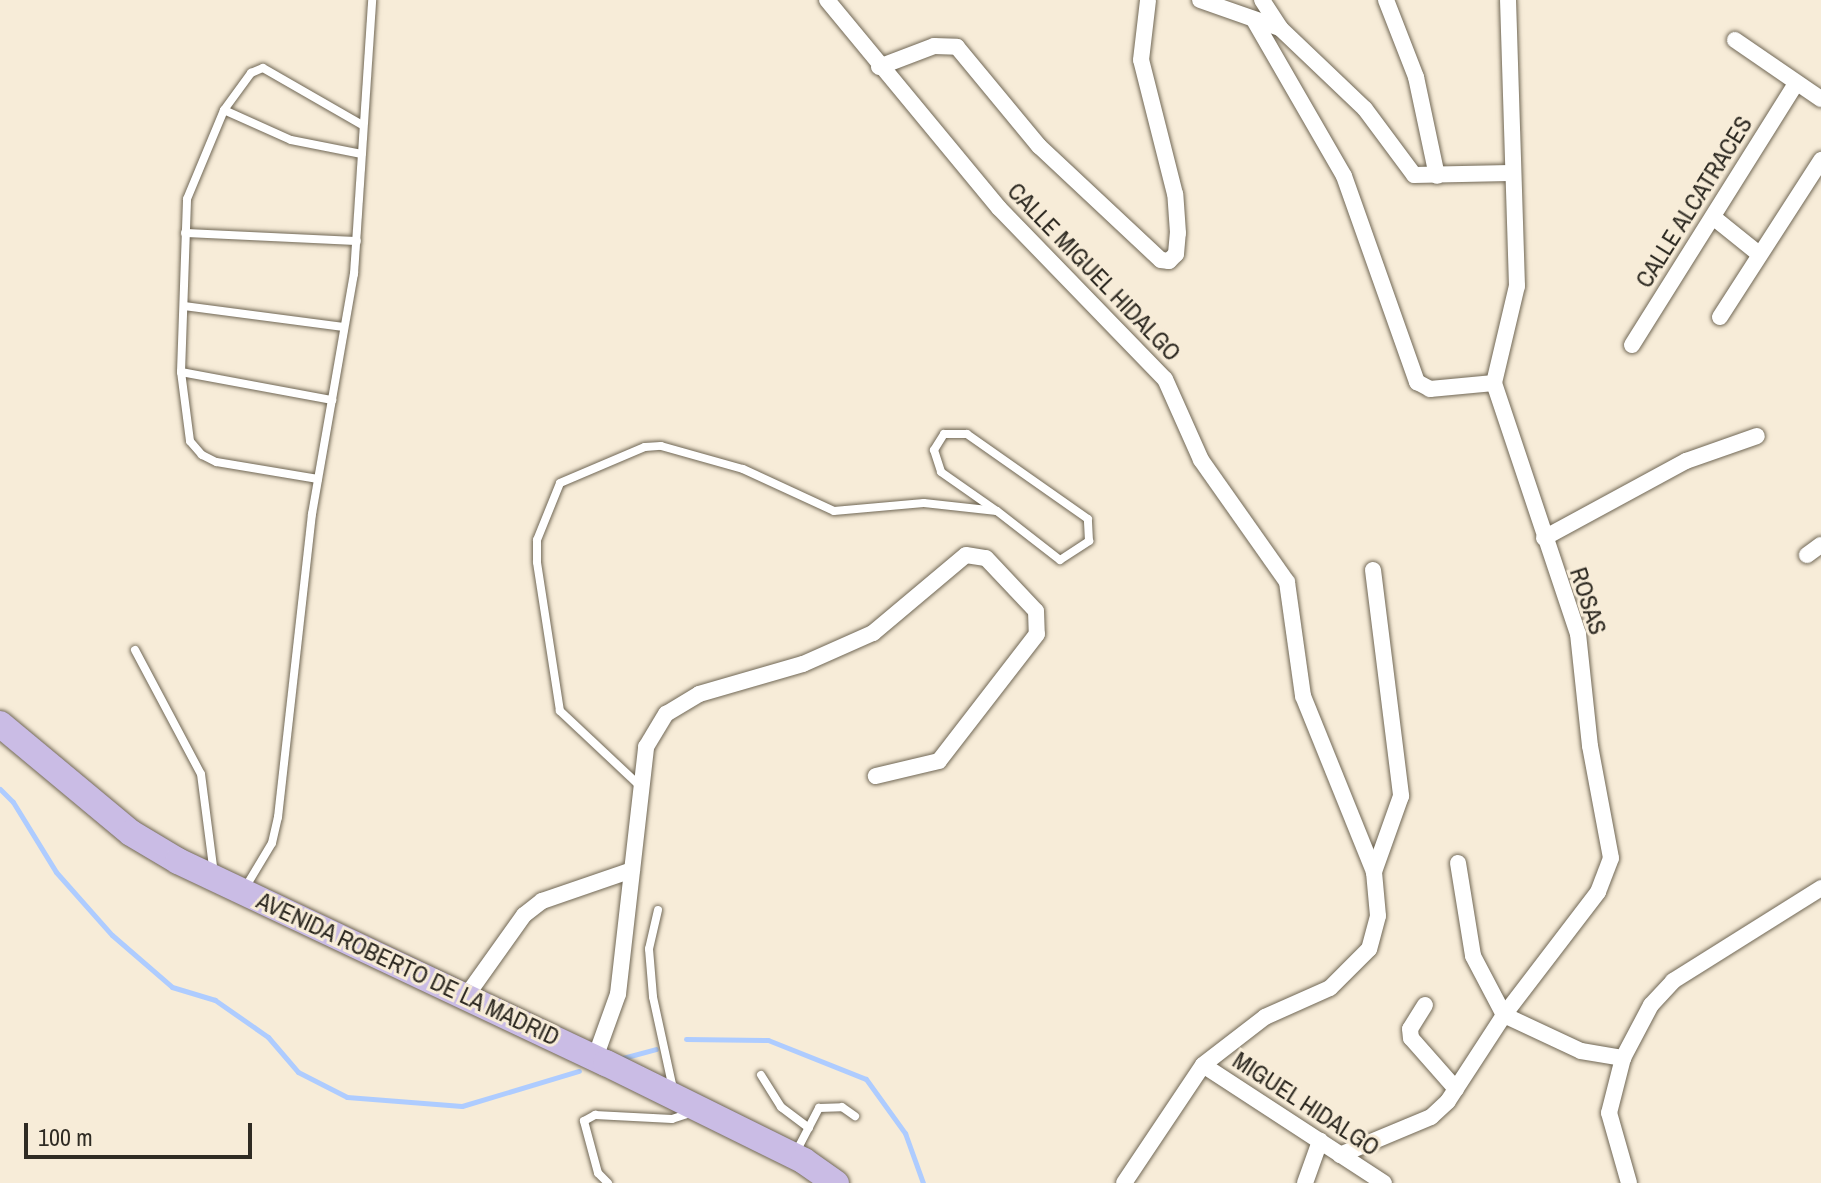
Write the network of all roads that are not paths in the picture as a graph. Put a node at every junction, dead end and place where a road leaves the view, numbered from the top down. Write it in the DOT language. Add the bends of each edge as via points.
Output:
graph roads {
  1 [pos="372,0"];
  2 [pos="827,0"];
  3 [pos="1148,0"];
  4 [pos="1200,0"];
  5 [pos="1262,0"];
  6 [pos="1386,0"];
  7 [pos="1508,0"];
  8 [pos="1254,20"];
  9 [pos="1280,28"];
  10 [pos="1735,40"];
  11 [pos="879,67"];
  12 [pos="1796,84"];
  13 [pos="1821,99"];
  14 [pos="224,110"];
  15 [pos="362,125"];
  16 [pos="362,154"];
  17 [pos="1821,160"];
  18 [pos="1510,173"];
  19 [pos="1437,176"];
  20 [pos="1713,217"];
  21 [pos="185,233"];
  22 [pos="357,241"];
  23 [pos="1759,254"];
  24 [pos="184,306"];
  25 [pos="1720,317"];
  26 [pos="344,327"];
  27 [pos="1632,345"];
  28 [pos="181,372"];
  29 [pos="1494,383"];
  30 [pos="332,400"];
  31 [pos="1757,436"];
  32 [pos="318,479"];
  33 [pos="997,511"];
  34 [pos="1544,538"];
  35 [pos="1373,570"];
  36 [pos="135,650"];
  37 [pos="0,724"];
  38 [pos="876,776"];
  39 [pos="641,788"];
  40 [pos="1458,863"];
  41 [pos="632,870"];
  42 [pos="1374,872"];
  43 [pos="214,878"];
  44 [pos="1821,888"];
  45 [pos="243,891"];
  46 [pos="658,910"];
  47 [pos="467,995"];
  48 [pos="1425,1005"];
  49 [pos="1504,1015"];
  50 [pos="595,1058"];
  51 [pos="1623,1058"];
  52 [pos="1203,1065"];
  53 [pos="761,1075"];
  54 [pos="1456,1089"];
  55 [pos="675,1097"];
  56 [pos="701,1110"];
  57 [pos="855,1116"];
  58 [pos="809,1128"];
  59 [pos="1320,1141"];
  60 [pos="1340,1155"];
  61 [pos="794,1156"];
  62 [pos="608,1183"];
  63 [pos="836,1183"];
  64 [pos="1124,1183"];
  65 [pos="1305,1183"];
  66 [pos="1384,1183"];
  67 [pos="1629,1183"];
  1 -- 15 [label="lane" via="373,51"];
  2 -- 11 [label="street, CALLE MIGUEL HIDALGO"];
  3 -- 11 [label="street" via="1141,60 1175,194 1178,233 1176,254 1169,261 1161,260 1039,146 957,47 934,46"];
  4 -- 8 [label="street"];
  5 -- 9 [label="street"];
  6 -- 19 [label="street" via="1416,77"];
  7 -- 18 [label="street"];
  8 -- 9 [label="street"];
  8 -- 29 [label="street" via="1344,176 1373,245 1417,382 1430,389"];
  9 -- 19 [label="street" via="1365,109 1414,175"];
  10 -- 12 [label="street"];
  11 -- 42 [label="street, CALLE MIGUEL HIDALGO" via="999,208 1165,379 1201,460 1287,582 1303,696"];
  12 -- 13 [label="street"];
  12 -- 20 [label="street, CALLE ALCATRACES"];
  14 -- 15 [label="lane" via="251,73 263,68"];
  14 -- 16 [label="lane" via="291,140"];
  14 -- 21 [label="lane" via="189,184"];
  15 -- 16 [label="lane"];
  16 -- 22 [label="lane"];
  17 -- 23 [label="street"];
  18 -- 19 [label="street"];
  18 -- 29 [label="street" via="1517,286"];
  20 -- 23 [label="street"];
  20 -- 27 [label="street, CALLE ALCATRACES"];
  21 -- 22 [label="lane"];
  21 -- 24 [label="lane"];
  22 -- 26 [label="lane"];
  23 -- 25 [label="street"];
  24 -- 26 [label="lane"];
  24 -- 28 [label="lane"];
  26 -- 30 [label="lane"];
  28 -- 30 [label="lane"];
  28 -- 32 [label="lane" via="190,441 202,455"];
  29 -- 34 [label="street, ROSAS"];
  30 -- 32 [label="lane"];
  31 -- 34 [label="street" via="1686,461"];
  32 -- 45 [label="lane" via="278,817 272,843"];
  33 -- 33 [label="lane" via="1060,560 1089,541 1088,519 967,434 944,434 934,450 941,472"];
  33 -- 39 [label="lane" via="924,503 834,511 743,469 661,446 645,447 560,483 537,540 537,562 560,711"];
  34 -- 49 [label="street, ROSAS" via="1578,634 1590,746 1611,858 1598,892"];
  35 -- 42 [label="street, CALLE MIGUEL HIDALGO" via="1401,796"];
  36 -- 43 [label="lane" via="201,774"];
  37 -- 43 [label="main road, AVENIDA ROBERTO DE LA MADRID" via="131,833"];
  38 -- 39 [label="street" via="939,761 1037,634 1036,611 986,558 966,555 873,633 803,664 699,694 666,714 646,747"];
  39 -- 41 [label="street"];
  40 -- 49 [label="street" via="1473,956"];
  41 -- 47 [label="street" via="542,901 524,915"];
  41 -- 50 [label="street" via="618,994"];
  42 -- 52 [label="street, CALLE MIGUEL HIDALGO" via="1378,916 1369,949 1348,973 1330,988 1265,1017"];
  43 -- 45 [label="main road, AVENIDA ROBERTO DE LA MADRID"];
  44 -- 51 [label="street" via="1673,981 1651,1005"];
  45 -- 47 [label="main road, AVENIDA ROBERTO DE LA MADRID"];
  46 -- 55 [label="lane" via="649,949 653,997"];
  47 -- 50 [label="main road, AVENIDA ROBERTO DE LA MADRID"];
  48 -- 54 [label="street" via="1410,1029 1411,1038"];
  49 -- 51 [label="street" via="1581,1051"];
  49 -- 54 [label="street, ROSAS"];
  50 -- 55 [label="main road, AVENIDA ROBERTO DE LA MADRID"];
  51 -- 67 [label="street" via="1609,1113"];
  52 -- 59 [label="street, MIGUEL HIDALGO"];
  52 -- 64 [label="street, CALLE MIGUEL HIDALGO"];
  53 -- 58 [label="lane" via="781,1107"];
  54 -- 60 [label="street, ROSAS" via="1431,1117"];
  55 -- 56 [label="main road, AVENIDA ROBERTO DE LA MADRID"];
  56 -- 61 [label="main road, AVENIDA ROBERTO DE LA MADRID"];
  56 -- 62 [label="lane" via="672,1119 595,1115 584,1121 598,1173"];
  57 -- 58 [label="lane" via="842,1107 824,1106"];
  58 -- 61 [label="lane"];
  59 -- 60 [label="street, MIGUEL HIDALGO"];
  59 -- 65 [label="street"];
  60 -- 66 [label="street, MIGUEL HIDALGO"];
  61 -- 63 [label="main road, AVENIDA ROBERTO DE LA MADRID"];
}
